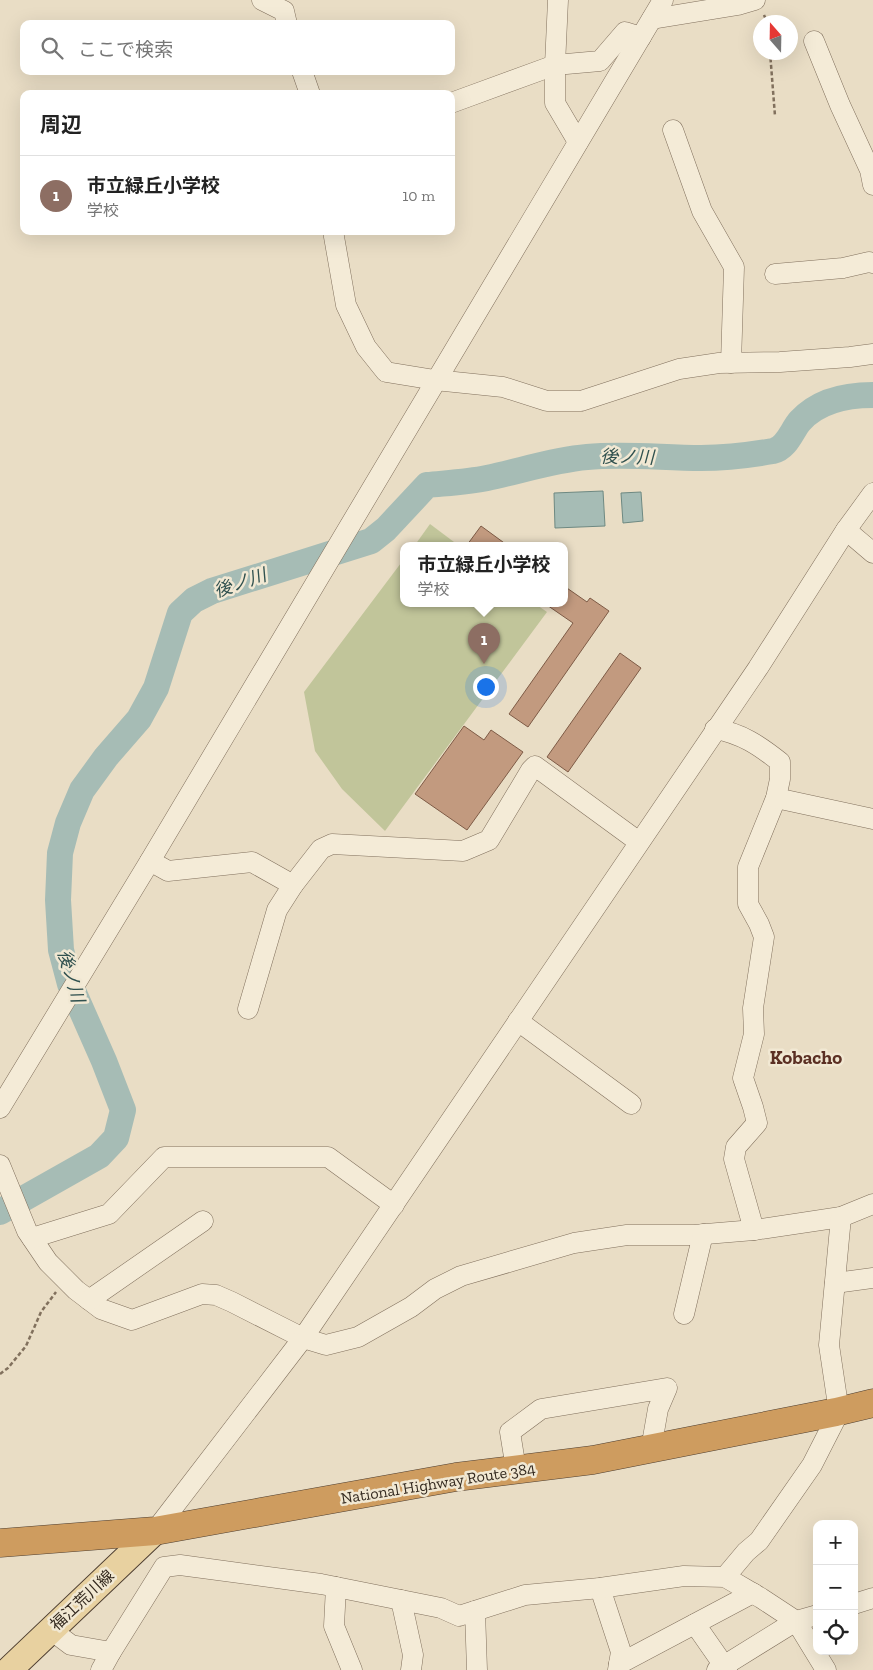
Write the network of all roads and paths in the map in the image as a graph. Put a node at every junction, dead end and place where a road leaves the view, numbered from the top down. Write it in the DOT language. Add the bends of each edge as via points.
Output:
graph roads {
  1 [pos="262,0"];
  2 [pos="558,0"];
  3 [pos="663,0"];
  4 [pos="755,0"];
  5 [pos="652,19"];
  6 [pos="287,20"];
  7 [pos="641,37"];
  8 [pos="814,40"];
  9 [pos="771,60"];
  10 [pos="555,65"];
  11 [pos="303,75"];
  12 [pos="309,90"];
  13 [pos="455,102"];
  14 [pos="775,116"];
  15 [pos="673,130"];
  16 [pos="578,142"];
  17 [pos="873,184"];
  18 [pos="334,235"];
  19 [pos="873,263"];
  20 [pos="775,274"];
  21 [pos="873,354"];
  22 [pos="731,363"];
  23 [pos="435,380"];
  24 [pos="873,493"];
  25 [pos="846,530"];
  26 [pos="873,553"];
  27 [pos="715,729"];
  28 [pos="776,798"];
  29 [pos="873,819"];
  30 [pos="639,842"];
  31 [pos="150,861"];
  32 [pos="293,885"];
  33 [pos="248,1009"];
  34 [pos="518,1021"];
  35 [pos="632,1104"];
  36 [pos="0,1108"];
  37 [pos="0,1165"];
  38 [pos="873,1204"];
  39 [pos="394,1205"];
  40 [pos="842,1217"];
  41 [pos="203,1221"];
  42 [pos="754,1230"];
  43 [pos="704,1234"];
  44 [pos="32,1238"];
  45 [pos="873,1278"];
  46 [pos="66,1279"];
  47 [pos="835,1283"];
  48 [pos="89,1300"];
  49 [pos="684,1314"];
  50 [pos="303,1338"];
  51 [pos="0,1374"];
  52 [pos="873,1403"];
  53 [pos="839,1412"];
  54 [pos="651,1449"];
  55 [pos="516,1469"];
  56 [pos="155,1531"];
  57 [pos="0,1543"];
  58 [pos="725,1577"];
  59 [pos="336,1587"];
  60 [pos="600,1588"];
  61 [pos="753,1593"];
  62 [pos="873,1598"];
  63 [pos="401,1600"];
  64 [pos="858,1603"];
  65 [pos="475,1611"];
  66 [pos="813,1616"];
  67 [pos="796,1621"];
  68 [pos="695,1624"];
  69 [pos="51,1630"];
  70 [pos="110,1652"];
  71 [pos="622,1666"];
  72 [pos="723,1668"];
  73 [pos="9,1670"];
  74 [pos="101,1670"];
  75 [pos="352,1670"];
  76 [pos="411,1670"];
  77 [pos="477,1670"];
  78 [pos="826,1670"];
  1 -- 6 [label="street" via="284,11"];
  2 -- 10 [label="street"];
  3 -- 5 [label="street"];
  4 -- 5 [label="street"];
  5 -- 7 [label="street"];
  7 -- 10 [label="street" via="625,32 600,61"];
  7 -- 16 [label="street"];
  8 -- 17 [label="street" via="870,170"];
  9 -- 14 [label="path"];
  10 -- 13 [label="street"];
  10 -- 16 [label="street" via="555,103"];
  11 -- 12 [label="street"];
  15 -- 22 [label="street" via="702,211 734,267"];
  16 -- 23 [label="street"];
  18 -- 23 [label="street" via="346,305 366,347 386,372"];
  19 -- 20 [label="street"];
  21 -- 22 [label="street"];
  22 -- 23 [label="street" via="679,368 581,402 547,401 503,387"];
  23 -- 31 [label="street"];
  24 -- 25 [label="street"];
  25 -- 26 [label="street"];
  25 -- 27 [label="street"];
  27 -- 28 [label="street" via="757,744 780,762"];
  27 -- 30 [label="street"];
  28 -- 29 [label="street"];
  28 -- 42 [label="street" via="748,867 748,904 764,937 753,1008 754,1034 743,1078 754,1106 756,1123 736,1147 734,1159"];
  30 -- 32 [label="street" via="535,766 489,840 463,851 332,844 321,849"];
  30 -- 34 [label="street"];
  31 -- 32 [label="street" via="168,871 252,862"];
  31 -- 36 [label="street"];
  32 -- 33 [label="street" via="277,910"];
  34 -- 35 [label="street"];
  34 -- 39 [label="street"];
  37 -- 44 [label="street"];
  38 -- 40 [label="street"];
  39 -- 44 [label="street" via="328,1157 164,1157 109,1214"];
  39 -- 50 [label="street"];
  40 -- 42 [label="street"];
  40 -- 47 [label="street"];
  41 -- 48 [label="street"];
  42 -- 43 [label="street"];
  43 -- 49 [label="street"];
  43 -- 50 [label="street" via="627,1235 574,1243 462,1276 358,1337 326,1345"];
  44 -- 46 [label="street" via="48,1262"];
  45 -- 47 [label="street"];
  46 -- 48 [label="street"];
  46 -- 51 [label="path" via="41,1312 26,1346"];
  47 -- 53 [label="street" via="829,1345"];
  48 -- 50 [label="street" via="101,1310 132,1320 202,1294 216,1295"];
  50 -- 56 [label="street"];
  52 -- 53 [label="highway, National Highway Route 384"];
  53 -- 54 [label="highway, National Highway Route 384"];
  53 -- 58 [label="street" via="812,1465 759,1541"];
  54 -- 55 [label="highway, National Highway Route 384"];
  54 -- 55 [label="street" via="658,1409 667,1388 541,1409 510,1432"];
  55 -- 56 [label="highway, National Highway Route 384"];
  56 -- 57 [label="highway, National Highway Route 384"];
  56 -- 69 [label="main road, 福江荒川線"];
  58 -- 60 [label="street" via="684,1576"];
  58 -- 61 [label="street"];
  59 -- 63 [label="street"];
  59 -- 70 [label="street" via="180,1565 164,1567"];
  59 -- 75 [label="street" via="334,1626"];
  60 -- 65 [label="street" via="525,1595"];
  60 -- 71 [label="street" via="621,1652"];
  61 -- 67 [label="street"];
  61 -- 68 [label="street"];
  62 -- 64 [label="street"];
  63 -- 65 [label="street" via="441,1608 460,1616"];
  63 -- 76 [label="street" via="413,1655"];
  65 -- 77 [label="street"];
  66 -- 67 [label="street"];
  67 -- 72 [label="street"];
  67 -- 78 [label="street"];
  68 -- 71 [label="street"];
  68 -- 72 [label="street"];
  69 -- 70 [label="street" via="71,1645"];
  69 -- 73 [label="main road, 福江荒川線"];
  70 -- 74 [label="street"];
}
